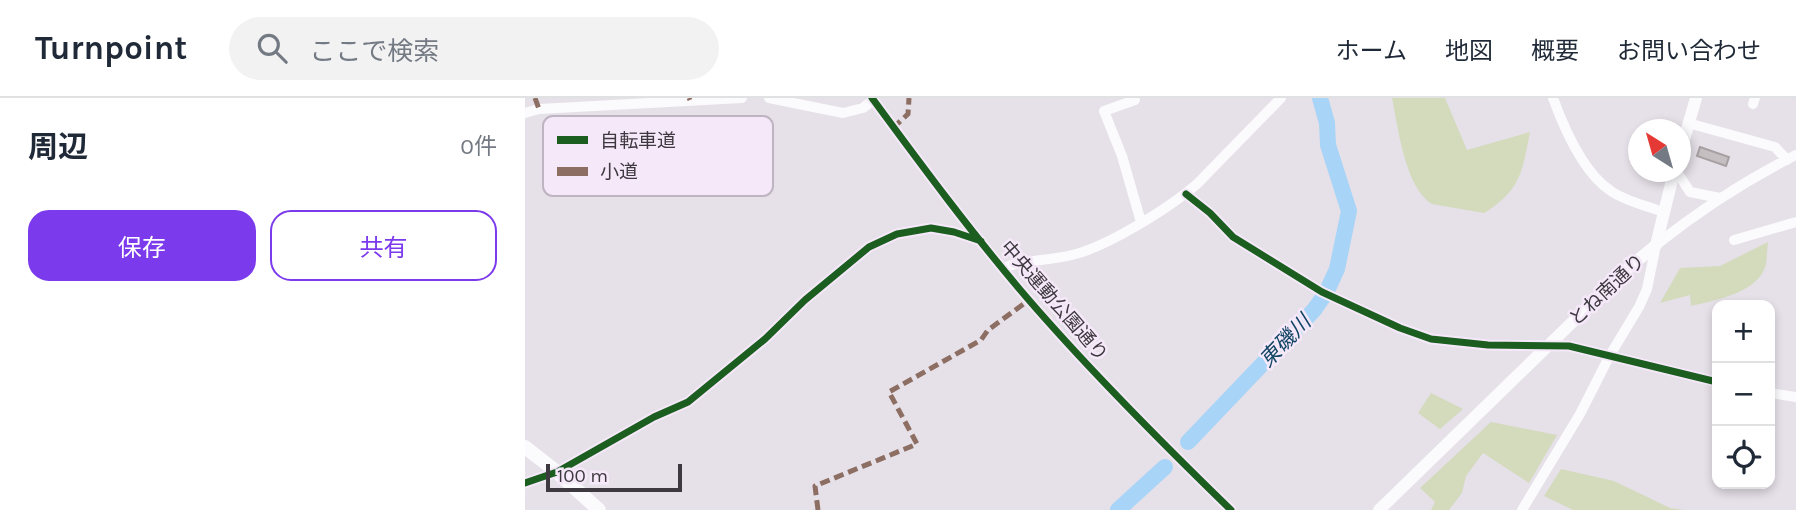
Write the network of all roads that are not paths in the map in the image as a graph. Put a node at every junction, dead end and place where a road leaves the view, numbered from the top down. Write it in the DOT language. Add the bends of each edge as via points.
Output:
graph roads {
  1 [pos="742,98"];
  2 [pos="769,98"];
  3 [pos="1134,98"];
  4 [pos="1281,98"];
  5 [pos="1553,98"];
  6 [pos="1696,98"];
  7 [pos="872,99"];
  8 [pos="525,113"];
  9 [pos="1689,119"];
  10 [pos="1691,124"];
  11 [pos="1792,158"];
  12 [pos="1673,182"];
  13 [pos="1683,182"];
  14 [pos="1186,194"];
  15 [pos="1720,198"];
  16 [pos="1663,212"];
  17 [pos="1141,222"];
  18 [pos="1796,222"];
  19 [pos="1734,240"];
  20 [pos="981,241"];
  21 [pos="1656,245"];
  22 [pos="1003,268"];
  23 [pos="1550,344"];
  24 [pos="1610,355"];
  25 [pos="1712,381"];
  26 [pos="1775,394"];
  27 [pos="1796,397"];
  28 [pos="525,447"];
  29 [pos="557,472"];
  30 [pos="525,483"];
  31 [pos="599,510"];
  32 [pos="1231,510"];
  33 [pos="1379,510"];
  34 [pos="1522,510"];
  1 -- 8 [label="street"];
  2 -- 7 [label="street" via="843,113 863,108"];
  3 -- 17 [label="street" via="1104,111"];
  4 -- 14 [label="street"];
  5 -- 16 [label="street" via="1570,137 1597,178 1611,192"];
  6 -- 9 [label="main road"];
  7 -- 20 [label="street, 中央運動公園通り"];
  10 -- 11 [label="street" via="1775,147"];
  11 -- 15 [label="street, とね南通り"];
  12 -- 16 [label="main road"];
  13 -- 15 [label="street" via="1690,192"];
  14 -- 17 [label="street"];
  14 -- 23 [label="street" via="1233,237 1327,294 1401,328 1431,339 1488,345"];
  15 -- 21 [label="street, とね南通り"];
  16 -- 21 [label="main road"];
  17 -- 22 [label="street" via="1073,255"];
  18 -- 19 [label="street"];
  20 -- 22 [label="street, 中央運動公園通り"];
  20 -- 29 [label="street" via="931,228 897,234 869,247 688,402"];
  21 -- 23 [label="main road, とね南通り"];
  21 -- 24 [label="street" via="1643,299"];
  22 -- 32 [label="street, 中央運動公園通り" via="1089,367"];
  23 -- 24 [label="street"];
  23 -- 33 [label="main road, とね南通り"];
  24 -- 25 [label="street"];
  24 -- 34 [label="street"];
  26 -- 27 [label="street"];
  28 -- 29 [label="highway"];
  29 -- 30 [label="street"];
  29 -- 31 [label="highway"];
}
